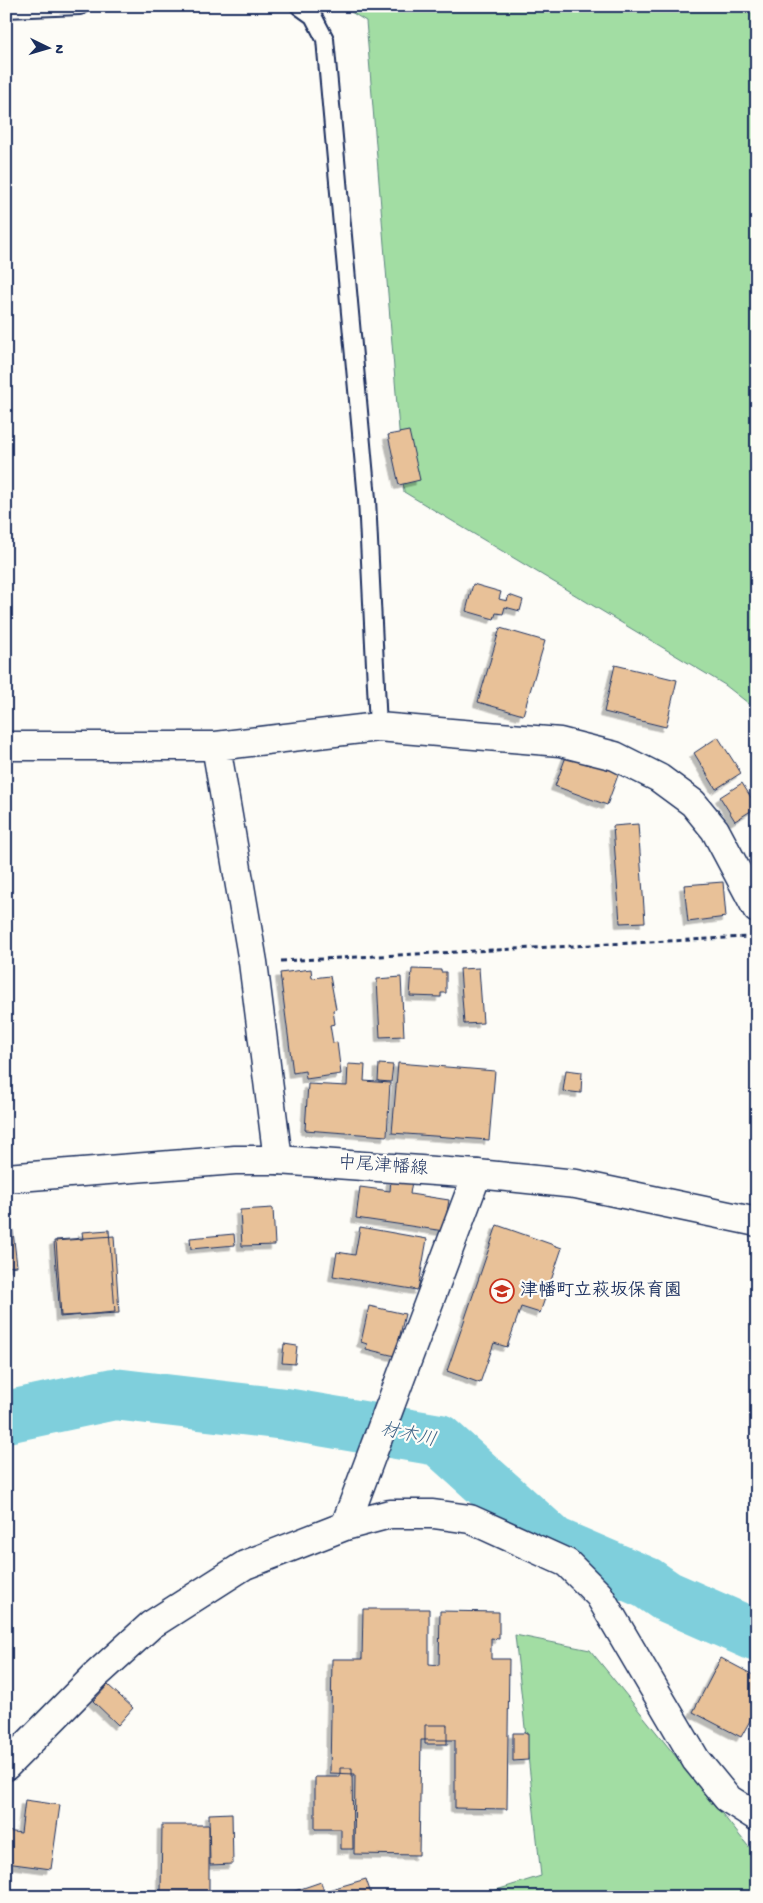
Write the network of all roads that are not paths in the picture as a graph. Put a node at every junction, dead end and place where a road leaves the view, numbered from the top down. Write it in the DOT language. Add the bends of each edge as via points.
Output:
graph roads {
  1 [pos="80,6"];
  2 [pos="299,6"];
  3 [pos="6,9"];
  4 [pos="378,728"];
  5 [pos="6,746"];
  6 [pos="216,746"];
  7 [pos="757,909"];
  8 [pos="278,1160"];
  9 [pos="477,1174"];
  10 [pos="6,1178"];
  11 [pos="757,1222"];
  12 [pos="345,1526"];
  13 [pos="6,1766"];
  14 [pos="757,1817"];
  1 -- 3 [label="lane"];
  2 -- 4 [label="lane" via="313,16 324,39 367,499"];
  4 -- 6 [label="street"];
  4 -- 7 [label="street" via="560,742 615,756 659,778 693,803 715,830"];
  5 -- 6 [label="street"];
  6 -- 8 [label="street" via="253,962"];
  8 -- 9 [label="street, 中尾津幡線"];
  8 -- 10 [label="street, 中尾津幡線" via="235,1160"];
  9 -- 11 [label="street, 中尾津幡線" via="576,1184"];
  9 -- 12 [label="street"];
  12 -- 13 [label="street" via="245,1565 151,1625"];
  12 -- 14 [label="street" via="390,1514 433,1514 470,1519 567,1563 599,1595 696,1760 727,1798"];
}
